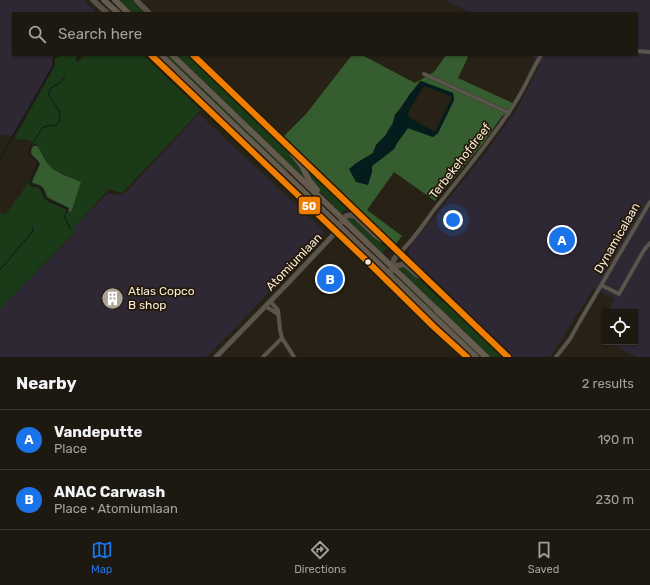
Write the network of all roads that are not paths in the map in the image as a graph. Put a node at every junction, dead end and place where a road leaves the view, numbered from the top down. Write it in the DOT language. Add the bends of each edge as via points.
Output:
graph roads {
  1 [pos="93,0"];
  2 [pos="104,0"];
  3 [pos="115,0"];
  4 [pos="136,0"];
  5 [pos="105,11"];
  6 [pos="117,12"];
  7 [pos="127,12"];
  8 [pos="148,12"];
  9 [pos="638,51"];
  10 [pos="650,52"];
  11 [pos="152,56"];
  12 [pos="162,56"];
  13 [pos="173,56"];
  14 [pos="194,56"];
  15 [pos="539,56"];
  16 [pos="424,74"];
  17 [pos="509,113"];
  18 [pos="290,148"];
  19 [pos="318,196"];
  20 [pos="650,202"];
  21 [pos="343,219"];
  22 [pos="340,226"];
  23 [pos="336,232"];
  24 [pos="389,243"];
  25 [pos="650,243"];
  26 [pos="399,253"];
  27 [pos="392,267"];
  28 [pos="390,275"];
  29 [pos="425,277"];
  30 [pos="602,285"];
  31 [pos="270,301"];
  32 [pos="421,304"];
  33 [pos="265,306"];
  34 [pos="437,310"];
  35 [pos="278,314"];
  36 [pos="434,328"];
  37 [pos="282,338"];
  38 [pos="219,356"];
  39 [pos="263,357"];
  40 [pos="294,357"];
  41 [pos="467,357"];
  42 [pos="476,357"];
  43 [pos="486,357"];
  44 [pos="508,357"];
  45 [pos="556,357"];
  1 -- 5 [label="main road"];
  2 -- 6 [label="highway"];
  3 -- 7 [label="highway"];
  4 -- 8 [label="main road"];
  9 -- 10 [label="street"];
  11 -- 23 [label="main road"];
  12 -- 22 [label="highway"];
  13 -- 19 [label="highway"];
  14 -- 18 [label="main road"];
  15 -- 17 [label="street, Terbekehofdreef"];
  16 -- 17 [label="street"];
  17 -- 26 [label="street, Terbekehofdreef" via="411,241"];
  18 -- 19 [label="highway" via="318,191"];
  18 -- 24 [label="main road"];
  19 -- 21 [label="highway"];
  20 -- 30 [label="street, Dynamicalaan"];
  21 -- 22 [label="main road, Atomiumlaan"];
  21 -- 24 [label="main road" via="348,215 356,217 377,237"];
  21 -- 27 [label="highway"];
  22 -- 23 [label="main road, Atomiumlaan"];
  22 -- 28 [label="highway"];
  23 -- 31 [label="street, Atomiumlaan"];
  23 -- 36 [label="main road"];
  24 -- 26 [label="main road"];
  25 -- 30 [label="street, Dynamicalaan" via="619,294"];
  26 -- 27 [label="main road, Terbekehofdreef"];
  26 -- 29 [label="main road"];
  27 -- 28 [label="main road, Terbekehofdreef"];
  27 -- 29 [label="main road" via="404,264 417,275"];
  27 -- 34 [label="highway"];
  28 -- 32 [label="highway"];
  29 -- 44 [label="main road"];
  30 -- 45 [label="street, Dynamicalaan" via="570,339"];
  31 -- 33 [label="street, Atomiumlaan"];
  31 -- 35 [label="street" via="278,310"];
  32 -- 36 [label="highway"];
  32 -- 42 [label="highway"];
  33 -- 35 [label="street"];
  33 -- 38 [label="street, Atomiumlaan"];
  34 -- 43 [label="highway"];
  35 -- 37 [label="street"];
  36 -- 41 [label="main road"];
  37 -- 39 [label="street"];
  37 -- 40 [label="street"];
}
